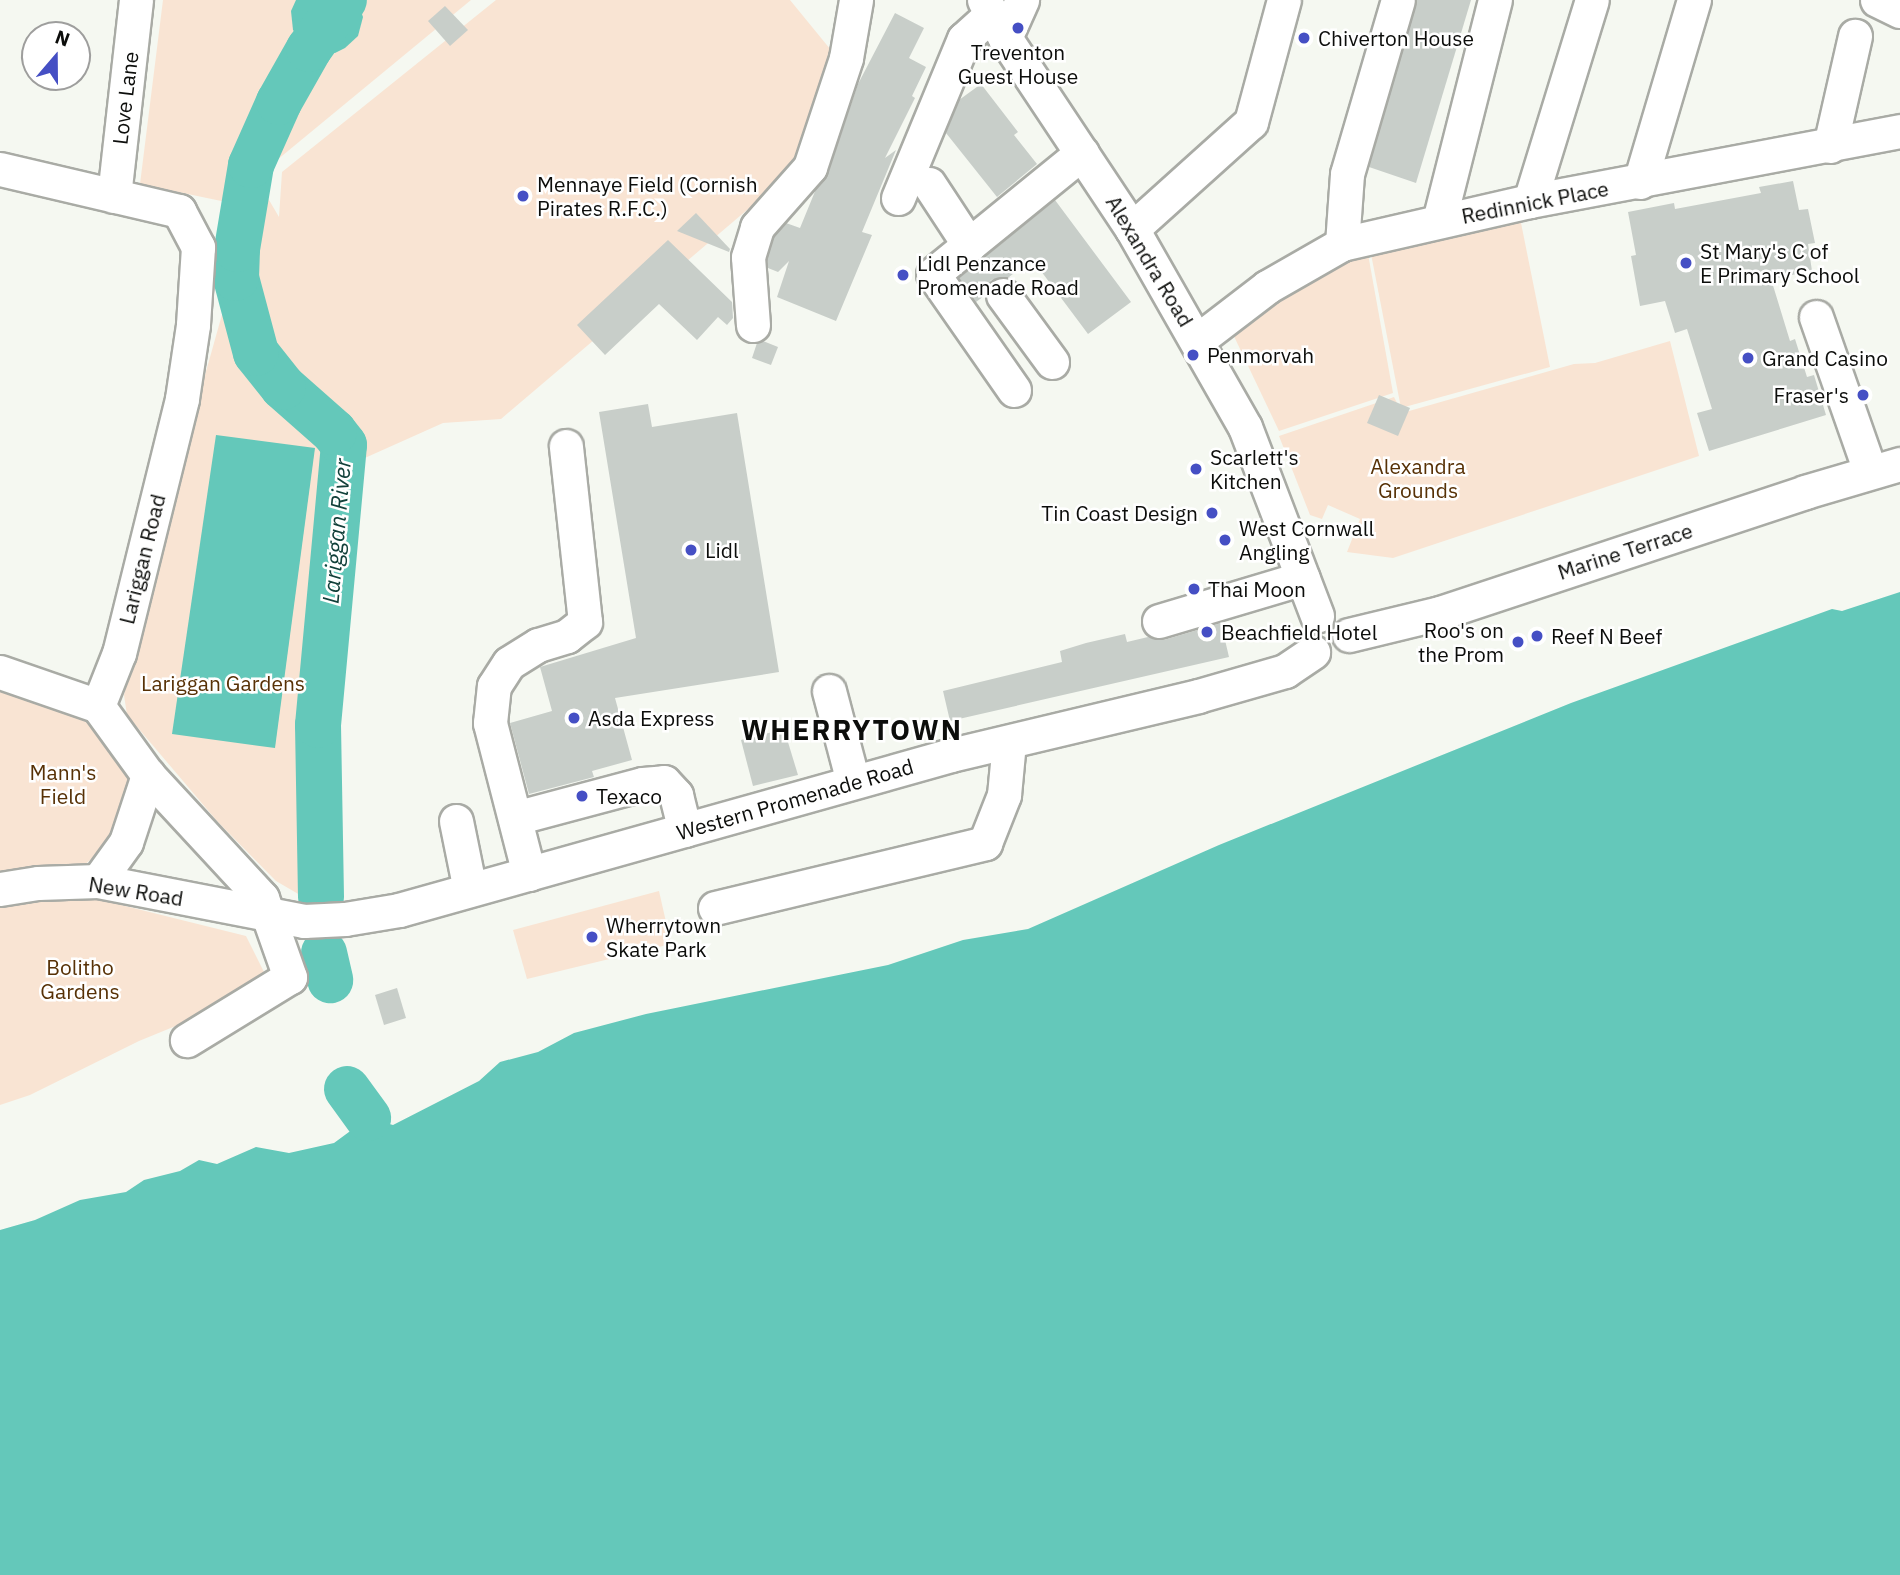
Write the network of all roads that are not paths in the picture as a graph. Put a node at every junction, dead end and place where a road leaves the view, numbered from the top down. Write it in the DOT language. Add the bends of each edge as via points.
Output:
graph roads {
  1 [pos="136,0"];
  2 [pos="856,0"];
  3 [pos="1022,0"];
  4 [pos="1284,0"];
  5 [pos="1398,0"];
  6 [pos="1495,0"];
  7 [pos="1592,0"];
  8 [pos="1694,0"];
  9 [pos="1877,0"];
  10 [pos="1900,11"];
  11 [pos="994,17"];
  12 [pos="1855,36"];
  13 [pos="1900,131"];
  14 [pos="1830,146"];
  15 [pos="1082,153"];
  16 [pos="0,169"];
  17 [pos="1640,182"];
  18 [pos="929,184"];
  19 [pos="114,196"];
  20 [pos="898,198"];
  21 [pos="1530,201"];
  22 [pos="1439,221"];
  23 [pos="1132,229"];
  24 [pos="1342,244"];
  25 [pos="969,245"];
  26 [pos="1003,295"];
  27 [pos="1816,317"];
  28 [pos="753,325"];
  29 [pos="1029,330"];
  30 [pos="1198,340"];
  31 [pos="991,357"];
  32 [pos="1052,362"];
  33 [pos="1014,390"];
  34 [pos="566,446"];
  35 [pos="1885,468"];
  36 [pos="1303,578"];
  37 [pos="1317,616"];
  38 [pos="1159,621"];
  39 [pos="1349,635"];
  40 [pos="1313,652"];
  41 [pos="0,672"];
  42 [pos="829,691"];
  43 [pos="98,706"];
  44 [pos="1009,742"];
  45 [pos="148,775"];
  46 [pos="853,782"];
  47 [pos="515,818"];
  48 [pos="456,821"];
  49 [pos="685,830"];
  50 [pos="529,873"];
  51 [pos="98,881"];
  52 [pos="0,889"];
  53 [pos="470,890"];
  54 [pos="715,908"];
  55 [pos="271,915"];
  56 [pos="187,1040"];
  1 -- 19 [label="street, Love Lane"];
  2 -- 28 [label="street" via="846,58 810,167 757,227 748,257"];
  3 -- 11 [label="street"];
  4 -- 23 [label="street" via="1251,122"];
  5 -- 24 [label="street" via="1348,174"];
  6 -- 22 [label="street"];
  7 -- 21 [label="street"];
  8 -- 17 [label="street"];
  9 -- 10 [label="street"];
  11 -- 15 [label="street, Alexandra Road"];
  11 -- 20 [label="street" via="964,39"];
  12 -- 14 [label="street"];
  13 -- 14 [label="street, Redinnick Place"];
  14 -- 17 [label="street, Redinnick Place"];
  15 -- 23 [label="street, Alexandra Road"];
  15 -- 25 [label="street"];
  16 -- 19 [label="street, Lariggan Road"];
  17 -- 21 [label="street, Redinnick Place"];
  18 -- 25 [label="street"];
  19 -- 43 [label="street, Lariggan Road" via="179,211 198,247 182,399 119,653"];
  21 -- 22 [label="street, Redinnick Place"];
  22 -- 24 [label="street, Redinnick Place"];
  23 -- 30 [label="street, Alexandra Road"];
  24 -- 30 [label="street, Redinnick Place" via="1267,287"];
  25 -- 31 [label="street" via="933,274"];
  26 -- 29 [label="street"];
  27 -- 35 [label="street"];
  29 -- 31 [label="street"];
  29 -- 32 [label="street"];
  30 -- 36 [label="street, Alexandra Road" via="1245,427"];
  31 -- 33 [label="street"];
  34 -- 47 [label="street" via="584,622 567,636 538,645 509,663 494,686 490,723"];
  35 -- 39 [label="street, Marine Terrace" via="1440,613"];
  36 -- 37 [label="street, Alexandra Road"];
  36 -- 38 [label="street"];
  37 -- 39 [label="street" via="1339,617"];
  37 -- 40 [label="street" via="1305,635"];
  39 -- 40 [label="street" via="1345,648 1336,655"];
  40 -- 44 [label="street, Western Promenade Road" via="1285,671"];
  41 -- 43 [label="street"];
  42 -- 46 [label="street"];
  43 -- 45 [label="street"];
  44 -- 46 [label="street, Western Promenade Road"];
  44 -- 54 [label="street" via="1004,795 985,843"];
  45 -- 51 [label="street" via="126,842"];
  45 -- 55 [label="street" via="262,898"];
  46 -- 49 [label="street, Western Promenade Road"];
  47 -- 49 [label="street" via="664,782 676,795"];
  47 -- 50 [label="street"];
  48 -- 53 [label="street"];
  49 -- 50 [label="street, Western Promenade Road"];
  50 -- 53 [label="street, Western Promenade Road"];
  51 -- 52 [label="street, New Road"];
  51 -- 55 [label="street, New Road"];
  53 -- 55 [label="street, Western Promenade Road" via="345,919 304,921"];
  55 -- 56 [label="street" via="290,977"];
}
